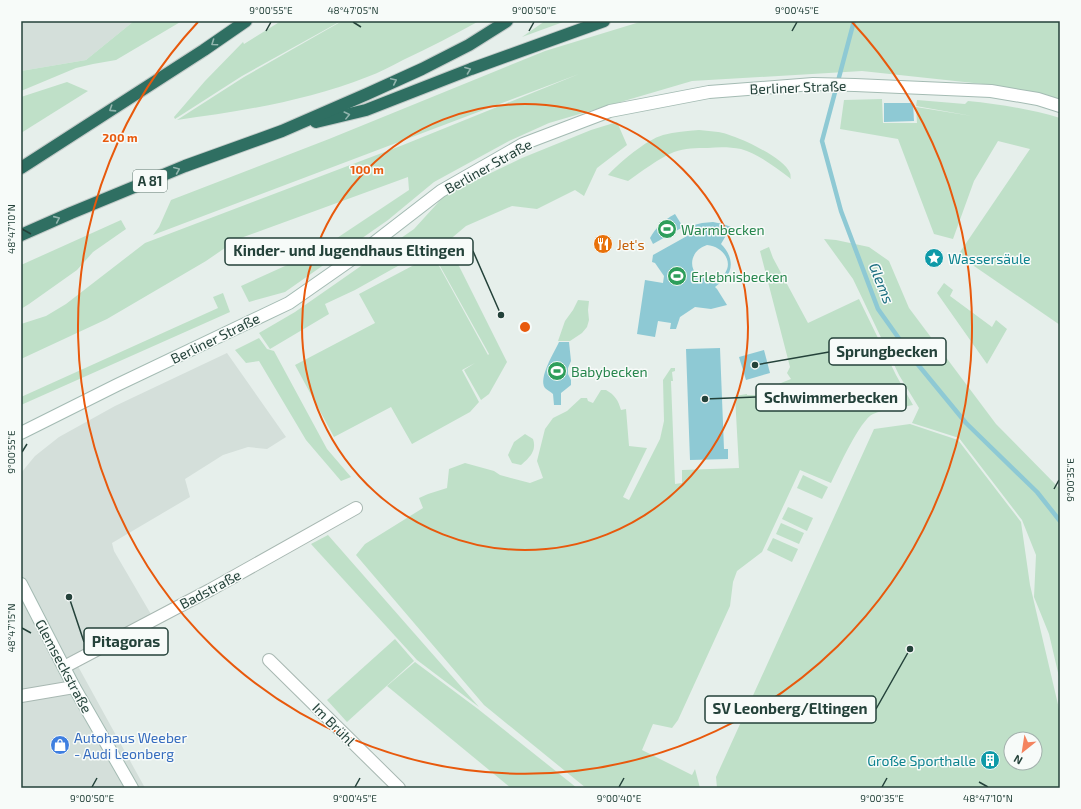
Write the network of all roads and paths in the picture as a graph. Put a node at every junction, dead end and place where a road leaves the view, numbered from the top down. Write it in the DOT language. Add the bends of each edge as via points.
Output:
graph roads {
  1 [pos="246,21"];
  2 [pos="507,21"];
  3 [pos="604,21"];
  4 [pos="1060,106"];
  5 [pos="282,131"];
  6 [pos="21,168"];
  7 [pos="21,235"];
  8 [pos="21,433"];
  9 [pos="356,508"];
  10 [pos="21,584"];
  11 [pos="269,660"];
  12 [pos="64,667"];
  13 [pos="74,687"];
  14 [pos="21,696"];
  15 [pos="132,788"];
  16 [pos="399,788"];
  1 -- 6 [label="highway, one-way"];
  5 -- 2 [label="highway, A 81, one-way" via="422,69 469,45"];
  5 -- 3 [label="highway, one-way" via="366,110"];
  4 -- 8 [label="main road, Berliner Straße" via="1038,99 991,92 813,84 709,92 610,111 523,144 441,191 362,252 289,303"];
  7 -- 5 [label="highway, A 81, one-way" via="185,166"];
  9 -- 12 [label="main road, Badstraße" via="210,590"];
  10 -- 12 [label="main road, Glemseckstraße"];
  11 -- 16 [label="main road, Im Brühl"];
  12 -- 13 [label="main road, Glemseckstraße"];
  13 -- 14 [label="main road"];
  13 -- 15 [label="main road, Glemseckstraße"];
}
